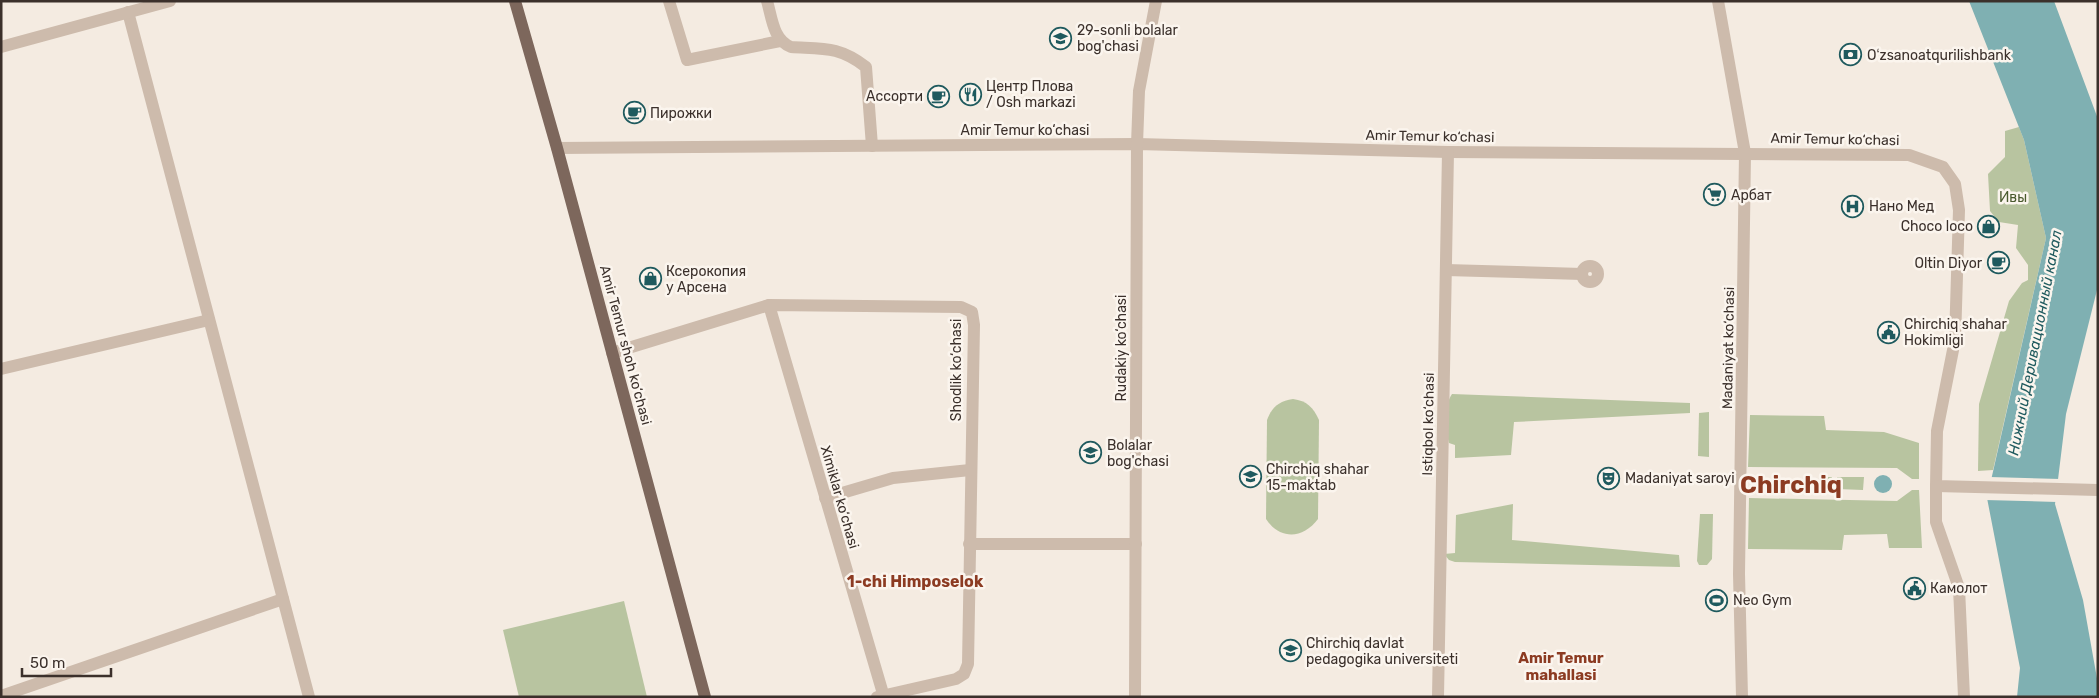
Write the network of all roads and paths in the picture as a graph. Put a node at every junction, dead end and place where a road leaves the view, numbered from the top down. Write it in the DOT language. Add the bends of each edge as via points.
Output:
graph roads {
  1 [pos="170,1"];
  2 [pos="515,1"];
  3 [pos="669,1"];
  4 [pos="767,1"];
  5 [pos="1156,1"];
  6 [pos="1718,1"];
  7 [pos="128,12"];
  8 [pos="780,40"];
  9 [pos="1,47"];
  10 [pos="1137,144"];
  11 [pos="872,146"];
  12 [pos="557,148"];
  13 [pos="1448,152"];
  14 [pos="1745,153"];
  15 [pos="1446,270"];
  16 [pos="1582,274"];
  17 [pos="769,305"];
  18 [pos="209,320"];
  19 [pos="612,353"];
  20 [pos="1,369"];
  21 [pos="970,470"];
  22 [pos="1936,486"];
  23 [pos="2098,490"];
  24 [pos="825,498"];
  25 [pos="969,544"];
  26 [pos="1136,544"];
  27 [pos="283,599"];
  28 [pos="1,696"];
  29 [pos="881,696"];
  30 [pos="309,697"];
  31 [pos="705,697"];
  32 [pos="1135,697"];
  33 [pos="1438,697"];
  34 [pos="1742,697"];
  35 [pos="1964,697"];
  1 -- 7 [label="street"];
  2 -- 12 [label="main road, Amir Temur shoh ko‘chasi"];
  3 -- 8 [label="street" via="686,60"];
  4 -- 8 [label="street"];
  5 -- 10 [label="street, Rudakiy ko‘chasi" via="1139,91"];
  6 -- 14 [label="street, Madaniyat ko‘chasi"];
  7 -- 9 [label="street"];
  7 -- 18 [label="street"];
  8 -- 11 [label="street" via="791,47 835,50 866,67"];
  10 -- 11 [label="street, Amir Temur ko‘chasi"];
  10 -- 13 [label="street, Amir Temur ko‘chasi"];
  10 -- 26 [label="street, Rudakiy ko‘chasi"];
  11 -- 12 [label="street, Amir Temur ko‘chasi"];
  12 -- 19 [label="main road, Amir Temur shoh ko‘chasi"];
  13 -- 14 [label="street, Amir Temur ko‘chasi"];
  13 -- 15 [label="street, Istiqbol ko‘chasi"];
  14 -- 22 [label="street, Amir Temur ko‘chasi" via="1909,155 1943,166 1949,174 1958,195 1959,210 1956,340 1937,431"];
  14 -- 34 [label="street, Madaniyat ko‘chasi" via="1739,574"];
  15 -- 16 [label="street"];
  15 -- 33 [label="street, Istiqbol ko‘chasi"];
  17 -- 19 [label="street, Shodlik ko‘chasi"];
  17 -- 21 [label="street, Shodlik ko‘chasi" via="961,306 972,312"];
  17 -- 24 [label="street, Ximiklar ko‘chasi"];
  18 -- 20 [label="street"];
  18 -- 27 [label="street"];
  19 -- 31 [label="main road, Amir Temur shoh ko‘chasi"];
  21 -- 24 [label="street" via="893,478"];
  21 -- 25 [label="street, Shodlik ko‘chasi"];
  22 -- 23 [label="street"];
  22 -- 35 [label="street, Amir Temur ko‘chasi" via="1936,522 1959,588"];
  24 -- 29 [label="street, Ximiklar ko‘chasi"];
  25 -- 26 [label="street"];
  25 -- 29 [label="street, Shodlik ko‘chasi" via="968,664 964,674 956,679"];
  26 -- 32 [label="street, Rudakiy ko‘chasi"];
  27 -- 28 [label="street"];
  27 -- 30 [label="street"];
}
